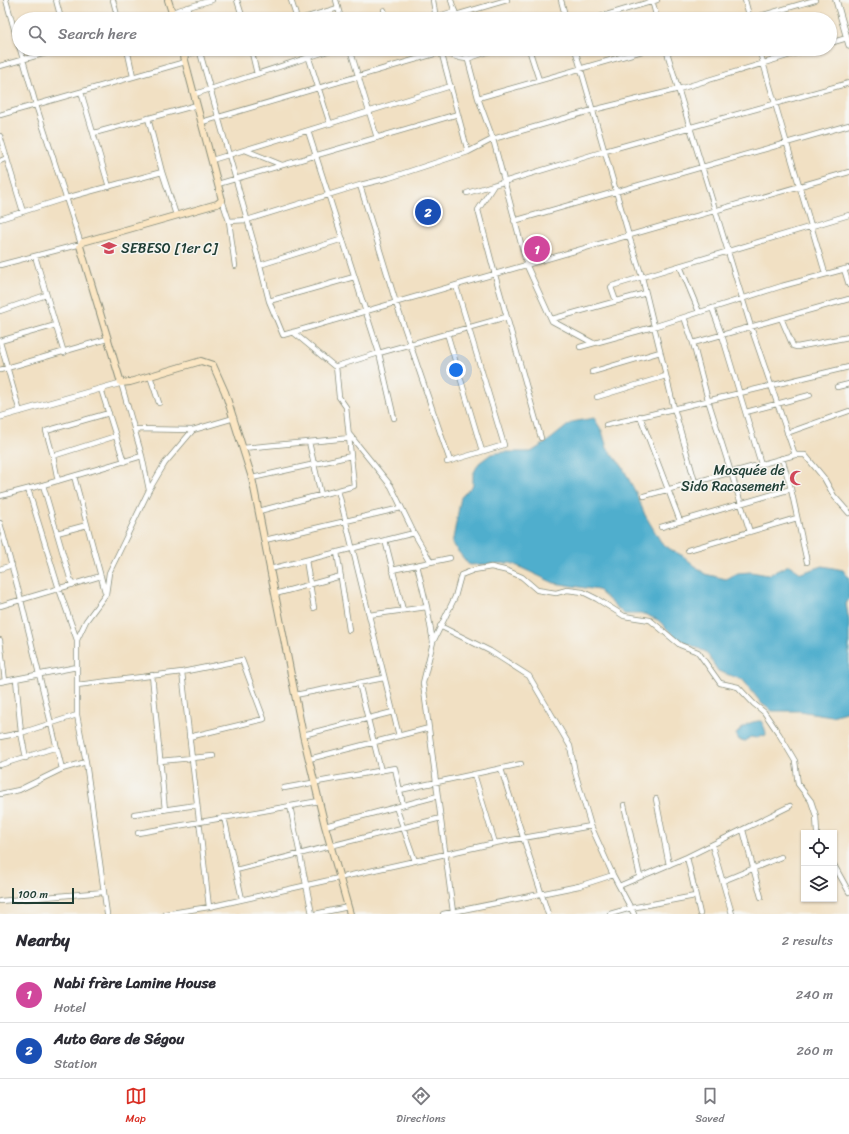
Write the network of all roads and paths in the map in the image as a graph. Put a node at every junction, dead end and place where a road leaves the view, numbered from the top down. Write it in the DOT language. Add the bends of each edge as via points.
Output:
graph roads {
  1 [pos="6,0"];
  2 [pos="56,0"];
  3 [pos="113,0"];
  4 [pos="168,0"];
  5 [pos="212,0"];
  6 [pos="237,0"];
  7 [pos="291,0"];
  8 [pos="336,0"];
  9 [pos="433,0"];
  10 [pos="451,0"];
  11 [pos="507,0"];
  12 [pos="561,0"];
  13 [pos="654,0"];
  14 [pos="745,0"];
  15 [pos="815,0"];
  16 [pos="836,0"];
  17 [pos="187,7"];
  18 [pos="338,8"];
  19 [pos="59,12"];
  20 [pos="116,12"];
  21 [pos="172,12"];
  22 [pos="189,12"];
  23 [pos="241,12"];
  24 [pos="295,12"];
  25 [pos="325,12"];
  26 [pos="339,12"];
  27 [pos="435,12"];
  28 [pos="455,12"];
  29 [pos="466,12"];
  30 [pos="564,12"];
  31 [pos="615,12"];
  32 [pos="656,12"];
  33 [pos="748,12"];
  34 [pos="774,12"];
  35 [pos="12,22"];
  36 [pos="847,38"];
  37 [pos="837,41"];
  38 [pos="849,45"];
  39 [pos="22,56"];
  40 [pos="36,56"];
  41 [pos="129,56"];
  42 [pos="182,56"];
  43 [pos="184,56"];
  44 [pos="203,56"];
  45 [pos="253,56"];
  46 [pos="309,56"];
  47 [pos="352,56"];
  48 [pos="422,56"];
  49 [pos="443,56"];
  50 [pos="455,56"];
  51 [pos="466,56"];
  52 [pos="476,56"];
  53 [pos="532,56"];
  54 [pos="577,56"];
  55 [pos="624,56"];
  56 [pos="668,56"];
  57 [pos="762,56"];
  58 [pos="787,56"];
  59 [pos="467,59"];
  60 [pos="23,60"];
  61 [pos="764,63"];
  62 [pos="0,66"];
  63 [pos="581,68"];
  64 [pos="257,74"];
  65 [pos="133,76"];
  66 [pos="359,76"];
  67 [pos="539,80"];
  68 [pos="849,83"];
  69 [pos="451,86"];
  70 [pos="210,88"];
  71 [pos="318,88"];
  72 [pos="679,89"];
  73 [pos="81,92"];
  74 [pos="194,94"];
  75 [pos="478,98"];
  76 [pos="775,103"];
  77 [pos="36,105"];
  78 [pos="198,105"];
  79 [pos="593,110"];
  80 [pos="370,111"];
  81 [pos="458,114"];
  82 [pos="0,115"];
  83 [pos="148,118"];
  84 [pos="219,118"];
  85 [pos="202,122"];
  86 [pos="330,124"];
  87 [pos="849,125"];
  88 [pos="690,127"];
  89 [pos="308,131"];
  90 [pos="94,133"];
  91 [pos="0,136"];
  92 [pos="377,138"];
  93 [pos="493,139"];
  94 [pos="787,142"];
  95 [pos="245,150"];
  96 [pos="605,151"];
  97 [pos="468,152"];
  98 [pos="316,155"];
  99 [pos="229,156"];
  100 [pos="7,158"];
  101 [pos="212,160"];
  102 [pos="0,161"];
  103 [pos="282,165"];
  104 [pos="702,167"];
  105 [pos="162,172"];
  106 [pos="849,172"];
  107 [pos="236,178"];
  108 [pos="505,182"];
  109 [pos="218,184"];
  110 [pos="360,185"];
  111 [pos="494,185"];
  112 [pos="109,187"];
  113 [pos="799,187"];
  114 [pos="617,192"];
  115 [pos="329,194"];
  116 [pos="467,194"];
  117 [pos="66,198"];
  118 [pos="222,200"];
  119 [pos="23,212"];
  120 [pos="715,212"];
  121 [pos="176,215"];
  122 [pos="849,215"];
  123 [pos="0,219"];
  124 [pos="247,220"];
  125 [pos="229,221"];
  126 [pos="514,221"];
  127 [pos="812,226"];
  128 [pos="629,236"];
  129 [pos="343,239"];
  130 [pos="81,244"];
  131 [pos="728,251"];
  132 [pos="35,256"];
  133 [pos="0,265"];
  134 [pos="260,265"];
  135 [pos="235,266"];
  136 [pos="526,266"];
  137 [pos="680,266"];
  138 [pos="846,268"];
  139 [pos="825,273"];
  140 [pos="495,275"];
  141 [pos="354,276"];
  142 [pos="642,277"];
  143 [pos="849,285"];
  144 [pos="456,286"];
  145 [pos="646,293"];
  146 [pos="46,295"];
  147 [pos="742,299"];
  148 [pos="849,299"];
  149 [pos="269,301"];
  150 [pos="616,301"];
  151 [pos="396,303"];
  152 [pos="712,308"];
  153 [pos="0,311"];
  154 [pos="366,312"];
  155 [pos="699,312"];
  156 [pos="506,317"];
  157 [pos="684,317"];
  158 [pos="781,318"];
  159 [pos="552,319"];
  160 [pos="56,325"];
  161 [pos="469,327"];
  162 [pos="653,327"];
  163 [pos="751,327"];
  164 [pos="293,332"];
  165 [pos="447,333"];
  166 [pos="722,335"];
  167 [pos="849,337"];
  168 [pos="107,339"];
  169 [pos="0,342"];
  170 [pos="593,343"];
  171 [pos="693,343"];
  172 [pos="410,344"];
  173 [pos="580,347"];
  174 [pos="379,352"];
  175 [pos="660,352"];
  176 [pos="64,353"];
  177 [pos="336,366"];
  178 [pos="7,367"];
  179 [pos="849,367"];
  180 [pos="0,370"];
  181 [pos="592,372"];
  182 [pos="150,376"];
  183 [pos="666,376"];
  184 [pos="120,383"];
  185 [pos="849,384"];
  186 [pos="772,385"];
  187 [pos="837,387"];
  188 [pos="101,388"];
  189 [pos="740,393"];
  190 [pos="810,395"];
  191 [pos="597,397"];
  192 [pos="708,400"];
  193 [pos="159,403"];
  194 [pos="778,404"];
  195 [pos="674,408"];
  196 [pos="849,411"];
  197 [pos="20,412"];
  198 [pos="746,412"];
  199 [pos="109,413"];
  200 [pos="640,416"];
  201 [pos="0,417"];
  202 [pos="234,418"];
  203 [pos="394,418"];
  204 [pos="606,425"];
  205 [pos="134,429"];
  206 [pos="193,430"];
  207 [pos="787,433"];
  208 [pos="116,436"];
  209 [pos="350,436"];
  210 [pos="541,438"];
  211 [pos="309,442"];
  212 [pos="243,448"];
  213 [pos="482,452"];
  214 [pos="795,455"];
  215 [pos="53,456"];
  216 [pos="142,456"];
  217 [pos="351,456"];
  218 [pos="782,458"];
  219 [pos="124,462"];
  220 [pos="314,464"];
  221 [pos="761,464"];
  222 [pos="731,472"];
  223 [pos="74,476"];
  224 [pos="252,478"];
  225 [pos="58,481"];
  226 [pos="695,482"];
  227 [pos="43,485"];
  228 [pos="28,489"];
  229 [pos="668,489"];
  230 [pos="791,489"];
  231 [pos="148,490"];
  232 [pos="338,490"];
  233 [pos="321,495"];
  234 [pos="0,496"];
  235 [pos="644,496"];
  236 [pos="740,503"];
  237 [pos="401,508"];
  238 [pos="259,511"];
  239 [pos="849,513"];
  240 [pos="797,518"];
  241 [pos="345,521"];
  242 [pos="680,521"];
  243 [pos="0,523"];
  244 [pos="87,525"];
  245 [pos="661,527"];
  246 [pos="750,532"];
  247 [pos="57,533"];
  248 [pos="414,533"];
  249 [pos="1,536"];
  250 [pos="265,540"];
  251 [pos="385,540"];
  252 [pos="352,548"];
  253 [pos="688,550"];
  254 [pos="337,552"];
  255 [pos="450,558"];
  256 [pos="306,560"];
  257 [pos="431,562"];
  258 [pos="807,562"];
  259 [pos="12,565"];
  260 [pos="417,565"];
  261 [pos="0,569"];
  262 [pos="270,569"];
  263 [pos="392,570"];
  264 [pos="101,576"];
  265 [pos="341,576"];
  266 [pos="310,584"];
  267 [pos="72,585"];
  268 [pos="59,589"];
  269 [pos="106,594"];
  270 [pos="275,594"];
  271 [pos="21,600"];
  272 [pos="0,606"];
  273 [pos="427,607"];
  274 [pos="314,608"];
  275 [pos="403,610"];
  276 [pos="369,615"];
  277 [pos="440,626"];
  278 [pos="349,630"];
  279 [pos="0,640"];
  280 [pos="77,640"];
  281 [pos="433,642"];
  282 [pos="77,667"];
  283 [pos="182,672"];
  284 [pos="39,674"];
  285 [pos="152,675"];
  286 [pos="384,678"];
  287 [pos="16,679"];
  288 [pos="3,682"];
  289 [pos="359,683"];
  290 [pos="77,685"];
  291 [pos="295,695"];
  292 [pos="393,712"];
  293 [pos="77,715"];
  294 [pos="368,718"];
  295 [pos="51,723"];
  296 [pos="429,728"];
  297 [pos="21,733"];
  298 [pos="303,735"];
  299 [pos="399,736"];
  300 [pos="0,737"];
  301 [pos="189,737"];
  302 [pos="374,742"];
  303 [pos="57,747"];
  304 [pos="213,756"];
  305 [pos="26,758"];
  306 [pos="192,758"];
  307 [pos="309,759"];
  308 [pos="160,761"];
  309 [pos="86,762"];
  310 [pos="521,764"];
  311 [pos="0,765"];
  312 [pos="62,769"];
  313 [pos="501,769"];
  314 [pos="381,771"];
  315 [pos="474,774"];
  316 [pos="314,782"];
  317 [pos="436,783"];
  318 [pos="284,788"];
  319 [pos="400,790"];
  320 [pos="0,794"];
  321 [pos="438,796"];
  322 [pos="656,799"];
  323 [pos="319,801"];
  324 [pos="197,805"];
  325 [pos="403,805"];
  326 [pos="624,805"];
  327 [pos="290,806"];
  328 [pos="790,806"];
  329 [pos="396,807"];
  330 [pos="165,810"];
  331 [pos="134,814"];
  332 [pos="224,817"];
  333 [pos="441,818"];
  334 [pos="199,822"];
  335 [pos="325,826"];
  336 [pos="591,826"];
  337 [pos="404,828"];
  338 [pos="742,830"];
  339 [pos="817,830"];
  340 [pos="138,833"];
  341 [pos="523,838"];
  342 [pos="495,843"];
  343 [pos="712,845"];
  344 [pos="331,846"];
  345 [pos="299,854"];
  346 [pos="447,855"];
  347 [pos="687,857"];
  348 [pos="781,857"];
  349 [pos="415,861"];
  350 [pos="669,865"];
  351 [pos="835,866"];
  352 [pos="753,868"];
  353 [pos="236,870"];
  354 [pos="613,875"];
  355 [pos="640,877"];
  356 [pos="339,878"];
  357 [pos="724,881"];
  358 [pos="306,885"];
  359 [pos="619,886"];
  360 [pos="104,892"];
  361 [pos="849,892"];
  362 [pos="541,893"];
  363 [pos="696,896"];
  364 [pos="762,897"];
  365 [pos="242,899"];
  366 [pos="0,901"];
  367 [pos="209,907"];
  368 [pos="348,907"];
  369 [pos="631,908"];
  370 [pos="453,912"];
  371 [pos="107,914"];
  372 [pos="165,914"];
  373 [pos="313,914"];
  374 [pos="350,914"];
  375 [pos="443,914"];
  376 [pos="548,914"];
  377 [pos="610,914"];
  378 [pos="634,914"];
  379 [pos="700,914"];
  380 [pos="732,914"];
  1 -- 35 [label="street"];
  2 -- 19 [label="street"];
  3 -- 20 [label="street"];
  4 -- 21 [label="main road"];
  5 -- 17 [label="street"];
  6 -- 23 [label="street"];
  7 -- 24 [label="street"];
  8 -- 18 [label="street"];
  9 -- 27 [label="street"];
  10 -- 28 [label="street"];
  11 -- 29 [label="street"];
  12 -- 30 [label="street"];
  13 -- 31 [label="street"];
  13 -- 32 [label="street"];
  14 -- 33 [label="street"];
  15 -- 34 [label="street"];
  16 -- 36 [label="street"];
  17 -- 21 [label="street"];
  17 -- 22 [label="street"];
  18 -- 25 [label="street"];
  18 -- 26 [label="street"];
  36 -- 37 [label="street"];
  36 -- 38 [label="street"];
  39 -- 60 [label="street"];
  40 -- 60 [label="street"];
  41 -- 65 [label="street"];
  42 -- 65 [label="street"];
  43 -- 74 [label="main road"];
  44 -- 70 [label="street"];
  45 -- 64 [label="street"];
  46 -- 64 [label="street"];
  46 -- 71 [label="street"];
  47 -- 66 [label="street"];
  48 -- 66 [label="street"];
  49 -- 69 [label="street"];
  50 -- 59 [label="street"];
  51 -- 59 [label="street"];
  52 -- 59 [label="street"];
  53 -- 67 [label="street"];
  54 -- 63 [label="street"];
  55 -- 63 [label="street"];
  56 -- 72 [label="street"];
  57 -- 61 [label="street"];
  58 -- 61 [label="street"];
  59 -- 75 [label="street"];
  60 -- 62 [label="street"];
  60 -- 77 [label="street"];
  61 -- 72 [label="street"];
  61 -- 76 [label="street"];
  63 -- 67 [label="street"];
  63 -- 79 [label="street"];
  64 -- 70 [label="street"];
  65 -- 73 [label="street"];
  66 -- 71 [label="street"];
  66 -- 80 [label="street"];
  67 -- 75 [label="street"];
  68 -- 76 [label="street"];
  69 -- 80 [label="street"];
  69 -- 81 [label="street"];
  70 -- 74 [label="street"];
  70 -- 84 [label="street"];
  71 -- 84 [label="street"];
  71 -- 86 [label="street"];
  72 -- 79 [label="street"];
  72 -- 88 [label="street"];
  73 -- 77 [label="street"];
  73 -- 90 [label="street"];
  74 -- 78 [label="main road"];
  75 -- 93 [label="street"];
  76 -- 88 [label="street"];
  76 -- 94 [label="street"];
  77 -- 82 [label="street"];
  77 -- 117 [label="street"];
  78 -- 83 [label="street"];
  78 -- 85 [label="main road"];
  79 -- 93 [label="street"];
  79 -- 96 [label="street"];
  80 -- 86 [label="street"];
  80 -- 92 [label="street"];
  81 -- 92 [label="street"];
  81 -- 97 [label="street"];
  83 -- 90 [label="street"];
  83 -- 105 [label="street"];
  84 -- 85 [label="street"];
  84 -- 99 [label="street"];
  85 -- 101 [label="main road"];
  86 -- 89 [label="street"];
  87 -- 94 [label="street"];
  88 -- 96 [label="street"];
  88 -- 104 [label="street"];
  89 -- 95 [label="street"];
  89 -- 98 [label="street"];
  90 -- 112 [label="street"];
  91 -- 100 [label="street"];
  92 -- 98 [label="street"];
  93 -- 97 [label="street"];
  93 -- 108 [label="street"];
  94 -- 104 [label="street"];
  94 -- 113 [label="street"];
  95 -- 99 [label="street"];
  95 -- 103 [label="street"];
  96 -- 108 [label="street"];
  96 -- 114 [label="street"];
  97 -- 110 [label="street" via="390,178"];
  98 -- 103 [label="street"];
  98 -- 115 [label="street"];
  99 -- 101 [label="street"];
  99 -- 107 [label="street"];
  100 -- 102 [label="street"];
  100 -- 119 [label="street"];
  101 -- 109 [label="main road"];
  103 -- 107 [label="street"];
  104 -- 114 [label="street"];
  104 -- 120 [label="street"];
  105 -- 112 [label="street"];
  105 -- 121 [label="street"];
  106 -- 113 [label="street"];
  107 -- 109 [label="street"];
  107 -- 124 [label="street"];
  108 -- 111 [label="street"];
  108 -- 126 [label="street"];
  109 -- 118 [label="main road"];
  110 -- 115 [label="street"];
  110 -- 151 [label="street"];
  111 -- 116 [label="street"];
  111 -- 140 [label="street" via="478,210"];
  112 -- 117 [label="street"];
  113 -- 120 [label="street"];
  113 -- 127 [label="street"];
  114 -- 126 [label="street"];
  114 -- 128 [label="street"];
  115 -- 124 [label="street"];
  115 -- 129 [label="street"];
  117 -- 119 [label="street"];
  117 -- 130 [label="street"];
  118 -- 121 [label="main road"];
  118 -- 125 [label="street"];
  119 -- 123 [label="street"];
  120 -- 128 [label="street"];
  120 -- 131 [label="street"];
  121 -- 130 [label="main road"];
  122 -- 127 [label="street"];
  124 -- 125 [label="street"];
  124 -- 134 [label="street"];
  125 -- 135 [label="street"];
  126 -- 136 [label="street"];
  127 -- 131 [label="street"];
  127 -- 139 [label="street"];
  128 -- 136 [label="street"];
  128 -- 142 [label="street"];
  129 -- 134 [label="street"];
  129 -- 141 [label="street"];
  130 -- 132 [label="street"];
  130 -- 168 [label="main road"];
  131 -- 137 [label="street"];
  131 -- 147 [label="street"];
  132 -- 133 [label="street"];
  132 -- 146 [label="street"];
  134 -- 149 [label="street"];
  136 -- 140 [label="street"];
  136 -- 159 [label="street"];
  137 -- 142 [label="street"];
  137 -- 155 [label="street"];
  138 -- 139 [label="street"];
  138 -- 143 [label="street"];
  139 -- 147 [label="street"];
  140 -- 144 [label="street"];
  140 -- 156 [label="street"];
  141 -- 149 [label="street"];
  141 -- 154 [label="street"];
  142 -- 145 [label="street"];
  142 -- 150 [label="street" via="612,286"];
  144 -- 151 [label="street"];
  144 -- 161 [label="street"];
  145 -- 150 [label="street"];
  145 -- 162 [label="street"];
  146 -- 153 [label="street"];
  146 -- 160 [label="street"];
  147 -- 152 [label="street"];
  147 -- 163 [label="street"];
  148 -- 158 [label="street"];
  149 -- 164 [label="street" via="283,335"];
  150 -- 159 [label="street"];
  151 -- 154 [label="street"];
  151 -- 172 [label="street"];
  152 -- 155 [label="street"];
  152 -- 166 [label="street"];
  154 -- 164 [label="street"];
  154 -- 174 [label="street"];
  155 -- 157 [label="street"];
  156 -- 161 [label="street"];
  156 -- 210 [label="street"];
  157 -- 162 [label="street"];
  157 -- 171 [label="street"];
  158 -- 163 [label="street"];
  158 -- 167 [label="street" via="793,346"];
  159 -- 170 [label="street"];
  160 -- 169 [label="street"];
  160 -- 176 [label="street"];
  161 -- 165 [label="street"];
  161 -- 213 [label="street" via="504,445"];
  162 -- 170 [label="street"];
  162 -- 175 [label="street"];
  163 -- 166 [label="street"];
  163 -- 186 [label="street"];
  164 -- 177 [label="street"];
  165 -- 172 [label="street"];
  165 -- 213 [label="street"];
  166 -- 171 [label="street"];
  166 -- 189 [label="street"];
  168 -- 176 [label="street"];
  168 -- 184 [label="main road"];
  169 -- 178 [label="street"];
  170 -- 173 [label="street"];
  171 -- 192 [label="street"];
  172 -- 174 [label="street"];
  172 -- 213 [label="street" via="448,461"];
  174 -- 177 [label="street"];
  174 -- 203 [label="street"];
  175 -- 181 [label="street"];
  175 -- 183 [label="street"];
  176 -- 178 [label="street"];
  177 -- 209 [label="street" via="339,397 346,407"];
  178 -- 180 [label="street"];
  178 -- 197 [label="street"];
  179 -- 186 [label="street"];
  182 -- 184 [label="main road"];
  182 -- 193 [label="street"];
  182 -- 202 [label="main road" via="202,361 214,365"];
  183 -- 191 [label="street"];
  183 -- 195 [label="street"];
  184 -- 188 [label="street"];
  184 -- 205 [label="street"];
  185 -- 187 [label="street"];
  186 -- 189 [label="street"];
  186 -- 194 [label="street"];
  188 -- 197 [label="street"];
  188 -- 199 [label="street"];
  189 -- 192 [label="street"];
  189 -- 198 [label="street"];
  190 -- 194 [label="street"];
  192 -- 195 [label="street"];
  192 -- 222 [label="street"];
  194 -- 198 [label="street"];
  194 -- 207 [label="street"];
  195 -- 200 [label="street"];
  195 -- 226 [label="street"];
  196 -- 207 [label="street"];
  197 -- 201 [label="street"];
  198 -- 221 [label="street"];
  199 -- 208 [label="street"];
  199 -- 215 [label="street" via="46,431"];
  200 -- 204 [label="street"];
  200 -- 229 [label="street"];
  202 -- 206 [label="street"];
  202 -- 212 [label="main road"];
  205 -- 206 [label="street"];
  205 -- 216 [label="street"];
  206 -- 231 [label="street" via="165,463"];
  207 -- 214 [label="street"];
  208 -- 215 [label="street"];
  208 -- 219 [label="street"];
  209 -- 211 [label="street"];
  209 -- 217 [label="street"];
  209 -- 237 [label="street" via="391,486"];
  211 -- 212 [label="street"];
  211 -- 220 [label="street"];
  212 -- 224 [label="main road"];
  214 -- 218 [label="street"];
  214 -- 239 [label="street" via="805,455"];
  215 -- 225 [label="street"];
  216 -- 219 [label="street"];
  216 -- 231 [label="street"];
  217 -- 220 [label="street"];
  217 -- 232 [label="street" via="354,486"];
  218 -- 221 [label="street"];
  218 -- 230 [label="street"];
  219 -- 223 [label="street"];
  220 -- 224 [label="street"];
  220 -- 233 [label="street"];
  221 -- 222 [label="street"];
  222 -- 226 [label="street"];
  222 -- 236 [label="street"];
  223 -- 225 [label="street"];
  223 -- 244 [label="street"];
  224 -- 238 [label="main road"];
  225 -- 227 [label="street"];
  226 -- 229 [label="street"];
  227 -- 228 [label="street"];
  227 -- 247 [label="street"];
  228 -- 234 [label="street"];
  228 -- 268 [label="street"];
  229 -- 235 [label="street"];
  229 -- 242 [label="street"];
  230 -- 236 [label="street"];
  230 -- 240 [label="street"];
  231 -- 269 [label="street" via="109,574"];
  232 -- 233 [label="street"];
  232 -- 241 [label="street"];
  233 -- 238 [label="street"];
  236 -- 242 [label="street"];
  236 -- 246 [label="street"];
  237 -- 241 [label="street"];
  237 -- 248 [label="street"];
  238 -- 250 [label="main road"];
  240 -- 246 [label="street"];
  240 -- 258 [label="street"];
  241 -- 250 [label="street"];
  241 -- 252 [label="street"];
  242 -- 245 [label="street"];
  243 -- 249 [label="street"];
  244 -- 247 [label="street"];
  244 -- 264 [label="street"];
  246 -- 253 [label="street"];
  247 -- 267 [label="street"];
  248 -- 251 [label="street"];
  248 -- 257 [label="street"];
  249 -- 259 [label="street"];
  250 -- 262 [label="main road"];
  251 -- 252 [label="street"];
  251 -- 263 [label="street"];
  252 -- 254 [label="street"];
  252 -- 276 [label="street"];
  254 -- 256 [label="street"];
  254 -- 265 [label="street"];
  255 -- 257 [label="street"];
  256 -- 262 [label="street"];
  256 -- 266 [label="street"];
  257 -- 260 [label="street"];
  259 -- 261 [label="street"];
  259 -- 271 [label="street"];
  260 -- 263 [label="street"];
  260 -- 273 [label="street"];
  262 -- 270 [label="main road"];
  263 -- 275 [label="street"];
  264 -- 267 [label="street"];
  264 -- 269 [label="street"];
  265 -- 266 [label="street"];
  265 -- 278 [label="street"];
  266 -- 270 [label="street"];
  266 -- 274 [label="street"];
  267 -- 268 [label="street"];
  268 -- 271 [label="street"];
  268 -- 280 [label="street"];
  269 -- 280 [label="street" via="86,621"];
  270 -- 291 [label="main road"];
  271 -- 272 [label="street"];
  271 -- 284 [label="street"];
  273 -- 275 [label="street"];
  273 -- 281 [label="street"];
  275 -- 276 [label="street"];
  276 -- 286 [label="street"];
  277 -- 281 [label="street"];
  277 -- 336 [label="street" via="490,651 530,676 570,746"];
  277 -- 339 [label="street" via="455,596 461,575 491,567 522,577 537,590 556,593 567,590 582,592 624,616 650,620 680,645 698,652 720,683 738,687 764,712 795,761 798,784 811,802 816,816"];
  279 -- 288 [label="street"];
  280 -- 282 [label="street"];
  281 -- 296 [label="street" via="423,683"];
  282 -- 284 [label="street"];
  282 -- 290 [label="street"];
  283 -- 285 [label="street"];
  283 -- 301 [label="street"];
  283 -- 301 [label="street" via="242,660 264,719"];
  284 -- 287 [label="street"];
  284 -- 295 [label="street"];
  285 -- 290 [label="street"];
  285 -- 308 [label="street"];
  286 -- 289 [label="street"];
  286 -- 292 [label="street"];
  287 -- 288 [label="street"];
  287 -- 297 [label="street"];
  289 -- 291 [label="street"];
  289 -- 294 [label="street"];
  290 -- 293 [label="street"];
  291 -- 298 [label="main road"];
  292 -- 294 [label="street"];
  292 -- 299 [label="street"];
  293 -- 295 [label="street"];
  293 -- 309 [label="street"];
  294 -- 298 [label="street"];
  294 -- 302 [label="street"];
  295 -- 297 [label="street"];
  295 -- 303 [label="street"];
  296 -- 299 [label="street"];
  296 -- 317 [label="street"];
  297 -- 300 [label="street"];
  297 -- 305 [label="street"];
  298 -- 307 [label="main road"];
  299 -- 302 [label="street"];
  301 -- 306 [label="street"];
  302 -- 307 [label="street"];
  302 -- 314 [label="street"];
  303 -- 305 [label="street"];
  303 -- 312 [label="street"];
  304 -- 306 [label="street"];
  305 -- 311 [label="street"];
  306 -- 308 [label="street"];
  306 -- 324 [label="street"];
  307 -- 316 [label="main road"];
  308 -- 330 [label="street"];
  309 -- 312 [label="street"];
  309 -- 360 [label="street"];
  310 -- 313 [label="street"];
  312 -- 320 [label="street" via="19,790"];
  313 -- 315 [label="street"];
  313 -- 341 [label="street"];
  314 -- 316 [label="street"];
  314 -- 319 [label="street" via="395,768"];
  315 -- 317 [label="street"];
  315 -- 342 [label="street"];
  316 -- 318 [label="street"];
  316 -- 323 [label="main road"];
  317 -- 319 [label="street"];
  317 -- 321 [label="street"];
  319 -- 325 [label="street"];
  321 -- 325 [label="street"];
  321 -- 333 [label="street"];
  322 -- 350 [label="street"];
  323 -- 327 [label="street"];
  323 -- 335 [label="main road"];
  324 -- 330 [label="street"];
  324 -- 334 [label="street"];
  325 -- 329 [label="street"];
  326 -- 355 [label="street"];
  327 -- 332 [label="street"];
  327 -- 345 [label="street"];
  328 -- 338 [label="street"];
  329 -- 335 [label="street"];
  329 -- 337 [label="street"];
  330 -- 331 [label="street"];
  332 -- 334 [label="street"];
  332 -- 353 [label="street"];
  333 -- 337 [label="street"];
  333 -- 346 [label="street"];
  334 -- 340 [label="street"];
  334 -- 367 [label="street"];
  335 -- 344 [label="main road"];
  336 -- 341 [label="street"];
  336 -- 354 [label="street"];
  337 -- 344 [label="street"];
  337 -- 349 [label="street"];
  338 -- 343 [label="street"];
  338 -- 352 [label="street"];
  341 -- 342 [label="street"];
  341 -- 362 [label="street"];
  342 -- 346 [label="street"];
  343 -- 347 [label="street"];
  343 -- 357 [label="street"];
  344 -- 345 [label="street"];
  344 -- 356 [label="main road"];
  345 -- 353 [label="street"];
  345 -- 358 [label="street"];
  346 -- 349 [label="street"];
  346 -- 370 [label="street"];
  347 -- 350 [label="street"];
  347 -- 363 [label="street"];
  348 -- 352 [label="street"];
  349 -- 356 [label="street"];
  350 -- 355 [label="street"];
  351 -- 361 [label="street"];
  352 -- 357 [label="street"];
  352 -- 364 [label="street"];
  353 -- 365 [label="street"];
  354 -- 359 [label="street"];
  354 -- 362 [label="street" via="579,886"];
  355 -- 359 [label="street"];
  356 -- 358 [label="street"];
  356 -- 368 [label="main road"];
  357 -- 380 [label="street"];
  358 -- 365 [label="street"];
  358 -- 373 [label="street"];
  359 -- 369 [label="street"];
  360 -- 366 [label="street"];
  360 -- 371 [label="street"];
  362 -- 370 [label="street"];
  362 -- 376 [label="street"];
  363 -- 369 [label="street"];
  363 -- 379 [label="street"];
  365 -- 367 [label="street"];
  367 -- 372 [label="street"];
  368 -- 373 [label="street"];
  368 -- 374 [label="main road"];
  369 -- 377 [label="street"];
  369 -- 378 [label="street"];
  370 -- 375 [label="street"];
}
